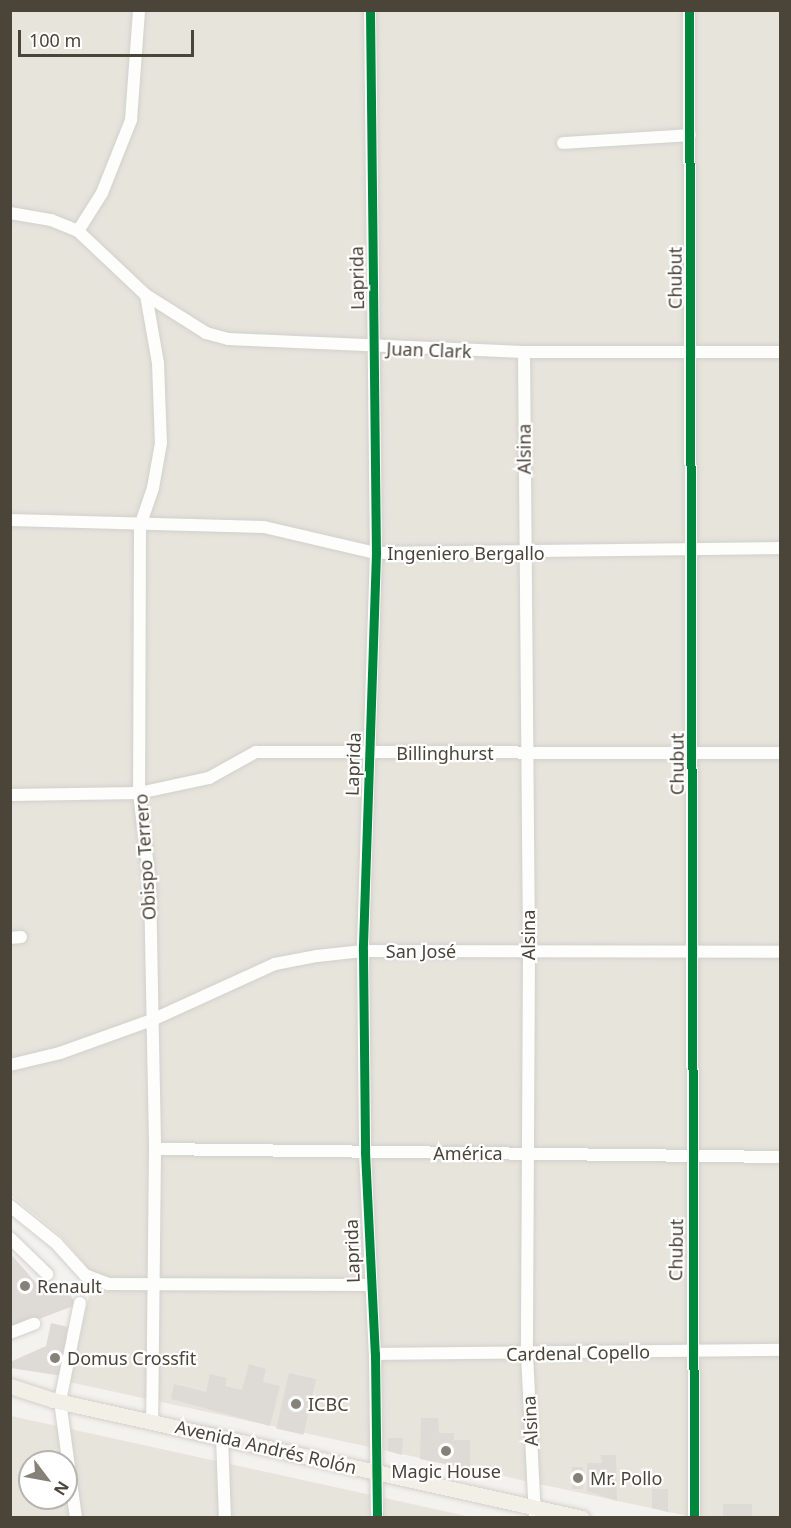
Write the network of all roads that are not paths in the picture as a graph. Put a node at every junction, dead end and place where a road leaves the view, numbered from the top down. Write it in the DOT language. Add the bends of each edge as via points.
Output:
graph roads {
  1 [pos="138,10"];
  2 [pos="370,10"];
  3 [pos="689,10"];
  4 [pos="690,135"];
  5 [pos="563,143"];
  6 [pos="10,213"];
  7 [pos="78,231"];
  8 [pos="146,296"];
  9 [pos="374,348"];
  10 [pos="524,352"];
  11 [pos="692,352"];
  12 [pos="780,352"];
  13 [pos="10,520"];
  14 [pos="140,526"];
  15 [pos="780,548"];
  16 [pos="693,549"];
  17 [pos="376,553"];
  18 [pos="525,554"];
  19 [pos="694,751"];
  20 [pos="370,753"];
  21 [pos="527,753"];
  22 [pos="780,753"];
  23 [pos="139,793"];
  24 [pos="10,795"];
  25 [pos="363,951"];
  26 [pos="529,951"];
  27 [pos="695,952"];
  28 [pos="780,952"];
  29 [pos="152,1020"];
  30 [pos="10,1065"];
  31 [pos="155,1149"];
  32 [pos="364,1152"];
  33 [pos="527,1154"];
  34 [pos="693,1156"];
  35 [pos="780,1157"];
  36 [pos="10,1206"];
  37 [pos="10,1238"];
  38 [pos="47,1274"];
  39 [pos="156,1283"];
  40 [pos="370,1285"];
  41 [pos="80,1303"];
  42 [pos="34,1324"];
  43 [pos="10,1333"];
  44 [pos="780,1350"];
  45 [pos="691,1352"];
  46 [pos="375,1354"];
  47 [pos="527,1354"];
  48 [pos="14,1390"];
  49 [pos="60,1401"];
  50 [pos="152,1422"];
  51 [pos="222,1437"];
  52 [pos="376,1472"];
  53 [pos="535,1512"];
  54 [pos="76,1518"];
  55 [pos="225,1518"];
  56 [pos="377,1518"];
  57 [pos="582,1518"];
  58 [pos="694,1518"];
  1 -- 7 [label="street" via="131,120 102,193"];
  2 -- 9 [label="street, Laprida"];
  3 -- 4 [label="street, Chubut"];
  4 -- 5 [label="street"];
  4 -- 11 [label="street, Chubut"];
  6 -- 7 [label="street, Juan Clark" via="51,220"];
  7 -- 8 [label="street, Juan Clark"];
  8 -- 9 [label="street, Juan Clark" via="206,333 228,339"];
  8 -- 14 [label="street, Obispo Terrero" via="158,363 161,443 153,488"];
  9 -- 10 [label="street, Juan Clark"];
  9 -- 17 [label="street, Laprida"];
  10 -- 11 [label="street, Juan Clark"];
  10 -- 18 [label="street, Alsina"];
  11 -- 12 [label="street, Juan Clark"];
  11 -- 16 [label="street, Chubut"];
  13 -- 14 [label="street, Ingeniero Bergallo"];
  14 -- 17 [label="street, Ingeniero Bergallo" via="264,527"];
  14 -- 23 [label="street, Obispo Terrero"];
  15 -- 16 [label="street, Ingeniero Bergallo"];
  16 -- 18 [label="street, Ingeniero Bergallo"];
  16 -- 19 [label="street, Chubut"];
  17 -- 18 [label="street, Ingeniero Bergallo"];
  17 -- 20 [label="street, Laprida"];
  18 -- 21 [label="street, Alsina"];
  19 -- 21 [label="street, Billinghurst"];
  19 -- 22 [label="street, Billinghurst"];
  19 -- 27 [label="street, Chubut"];
  20 -- 21 [label="street, Billinghurst"];
  20 -- 23 [label="street, Billinghurst" via="256,752 209,778"];
  20 -- 25 [label="street, Laprida"];
  21 -- 26 [label="street, Alsina"];
  23 -- 24 [label="street, Billinghurst"];
  23 -- 29 [label="street, Obispo Terrero" via="150,884"];
  25 -- 26 [label="street, San José"];
  25 -- 29 [label="street, San José" via="275,964"];
  25 -- 32 [label="street, Laprida"];
  26 -- 27 [label="street, San José"];
  26 -- 33 [label="street, Alsina"];
  27 -- 28 [label="street, San José"];
  27 -- 34 [label="street, Chubut"];
  29 -- 30 [label="street, San José" via="60,1053"];
  29 -- 31 [label="street, Obispo Terrero"];
  31 -- 32 [label="street, América"];
  31 -- 39 [label="street, Obispo Terrero"];
  32 -- 33 [label="street, América"];
  32 -- 40 [label="street, Laprida"];
  33 -- 34 [label="street, América"];
  33 -- 47 [label="street, Alsina"];
  34 -- 35 [label="street, América"];
  34 -- 45 [label="street, Chubut"];
  36 -- 39 [label="street" via="56,1244 85,1275 122,1285"];
  37 -- 38 [label="street"];
  39 -- 40 [label="street"];
  39 -- 50 [label="street, Obispo Terrero"];
  40 -- 46 [label="street, Laprida"];
  41 -- 49 [label="street"];
  42 -- 43 [label="street"];
  44 -- 45 [label="street, Cardenal Copello"];
  45 -- 47 [label="street, Cardenal Copello"];
  45 -- 58 [label="street, Chubut"];
  46 -- 47 [label="street, Cardenal Copello"];
  46 -- 52 [label="street, Laprida"];
  47 -- 53 [label="street, Alsina"];
  48 -- 49 [label="main road, Avenida Andrés Rolón"];
  49 -- 50 [label="main road, Avenida Andrés Rolón"];
  49 -- 54 [label="street"];
  50 -- 51 [label="main road, Avenida Andrés Rolón"];
  51 -- 52 [label="main road, Avenida Andrés Rolón"];
  51 -- 55 [label="street"];
  52 -- 53 [label="main road, Avenida Andrés Rolón"];
  52 -- 56 [label="street, Laprida"];
  53 -- 57 [label="main road, Avenida Andrés Rolón"];
}
